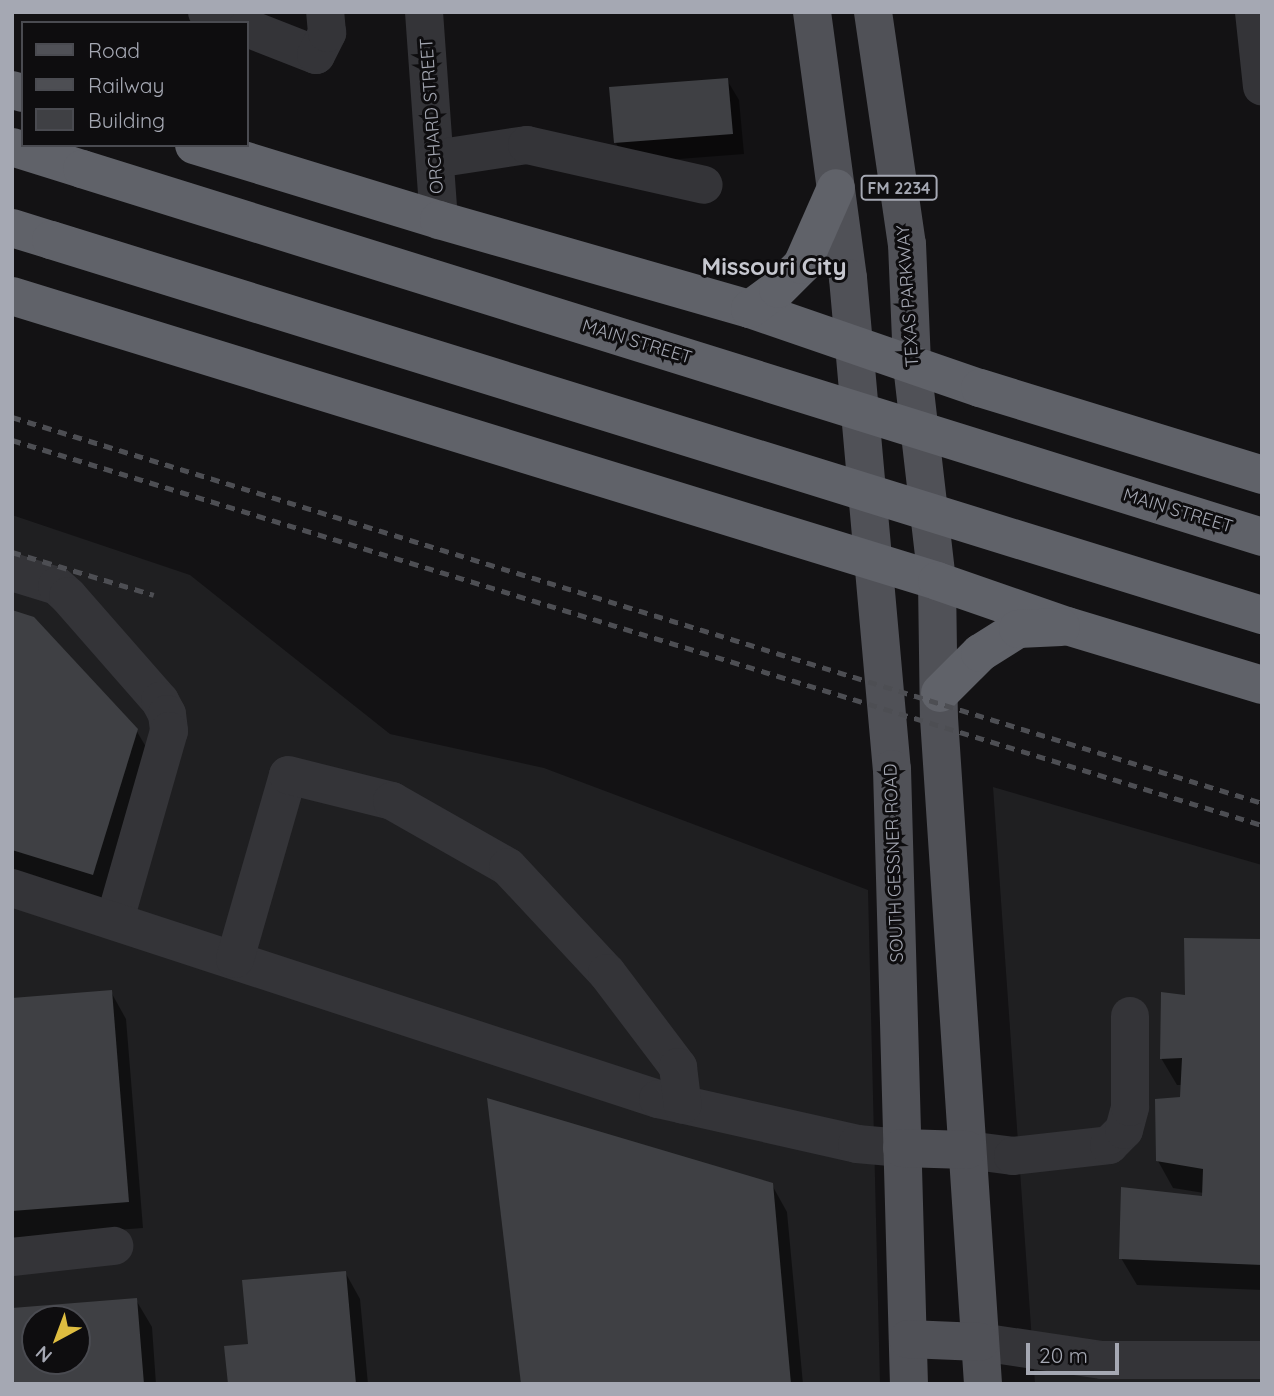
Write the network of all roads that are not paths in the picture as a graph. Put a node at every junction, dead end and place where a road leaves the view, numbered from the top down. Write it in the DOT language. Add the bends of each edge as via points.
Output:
graph roads {
  1 [pos="207,12"];
  2 [pos="325,12"];
  3 [pos="424,12"];
  4 [pos="812,12"];
  5 [pos="873,12"];
  6 [pos="1254,12"];
  7 [pos="229,21"];
  8 [pos="248,28"];
  9 [pos="1262,87"];
  10 [pos="12,147"];
  11 [pos="201,147"];
  12 [pos="435,159"];
  13 [pos="704,185"];
  14 [pos="836,188"];
  15 [pos="439,220"];
  16 [pos="12,228"];
  17 [pos="12,296"];
  18 [pos="750,309"];
  19 [pos="854,345"];
  20 [pos="912,365"];
  21 [pos="1262,475"];
  22 [pos="1262,537"];
  23 [pos="873,563"];
  24 [pos="12,572"];
  25 [pos="937,581"];
  26 [pos="1262,615"];
  27 [pos="1067,626"];
  28 [pos="1262,685"];
  29 [pos="940,693"];
  30 [pos="12,888"];
  31 [pos="115,919"];
  32 [pos="235,958"];
  33 [pos="1130,1016"];
  34 [pos="683,1105"];
  35 [pos="902,1148"];
  36 [pos="967,1150"];
  37 [pos="114,1246"];
  38 [pos="12,1258"];
  39 [pos="908,1339"];
  40 [pos="980,1342"];
  41 [pos="1262,1360"];
  42 [pos="909,1384"];
  43 [pos="983,1384"];
  1 -- 7 [label="street"];
  2 -- 8 [label="street" via="327,33 316,55"];
  3 -- 12 [label="street, ORCHARD STREET"];
  4 -- 14 [label="main road, FM 2234"];
  5 -- 20 [label="main road, TEXAS PARKWAY / FM 2234" via="907,244"];
  6 -- 9 [label="street"];
  10 -- 22 [label="highway, MAIN STREET, bridge"];
  11 -- 15 [label="highway"];
  12 -- 13 [label="street" via="527,145"];
  12 -- 15 [label="street, ORCHARD STREET"];
  14 -- 18 [label="highway" via="802,264"];
  14 -- 19 [label="main road, FM 2234"];
  15 -- 18 [label="highway"];
  16 -- 26 [label="highway, bridge"];
  17 -- 23 [label="highway"];
  18 -- 19 [label="highway"];
  19 -- 20 [label="highway"];
  19 -- 23 [label="main road, SOUTH GESSNER ROAD / FM 2234"];
  20 -- 21 [label="highway"];
  20 -- 25 [label="main road, TEXAS PARKWAY / FM 2234"];
  23 -- 25 [label="highway"];
  23 -- 35 [label="main road, SOUTH GESSNER ROAD" via="892,769"];
  24 -- 31 [label="street" via="57,586 68,596 167,714 169,731"];
  25 -- 27 [label="highway"];
  25 -- 29 [label="main road"];
  27 -- 28 [label="highway"];
  27 -- 29 [label="highway" via="1018,629 980,653"];
  29 -- 36 [label="main road"];
  30 -- 31 [label="street"];
  31 -- 32 [label="street"];
  32 -- 34 [label="street"];
  32 -- 34 [label="street" via="288,775 392,801 508,867 607,973 678,1067"];
  33 -- 36 [label="street" via="1130,1107 1124,1130 1109,1145 1013,1156"];
  34 -- 35 [label="street" via="858,1144"];
  35 -- 36 [label="main road"];
  35 -- 39 [label="main road, SOUTH GESSNER ROAD"];
  36 -- 40 [label="main road"];
  37 -- 38 [label="street"];
  39 -- 40 [label="main road"];
  39 -- 42 [label="main road, SOUTH GESSNER ROAD"];
  40 -- 41 [label="street" via="1102,1360"];
  40 -- 43 [label="main road"];
}
